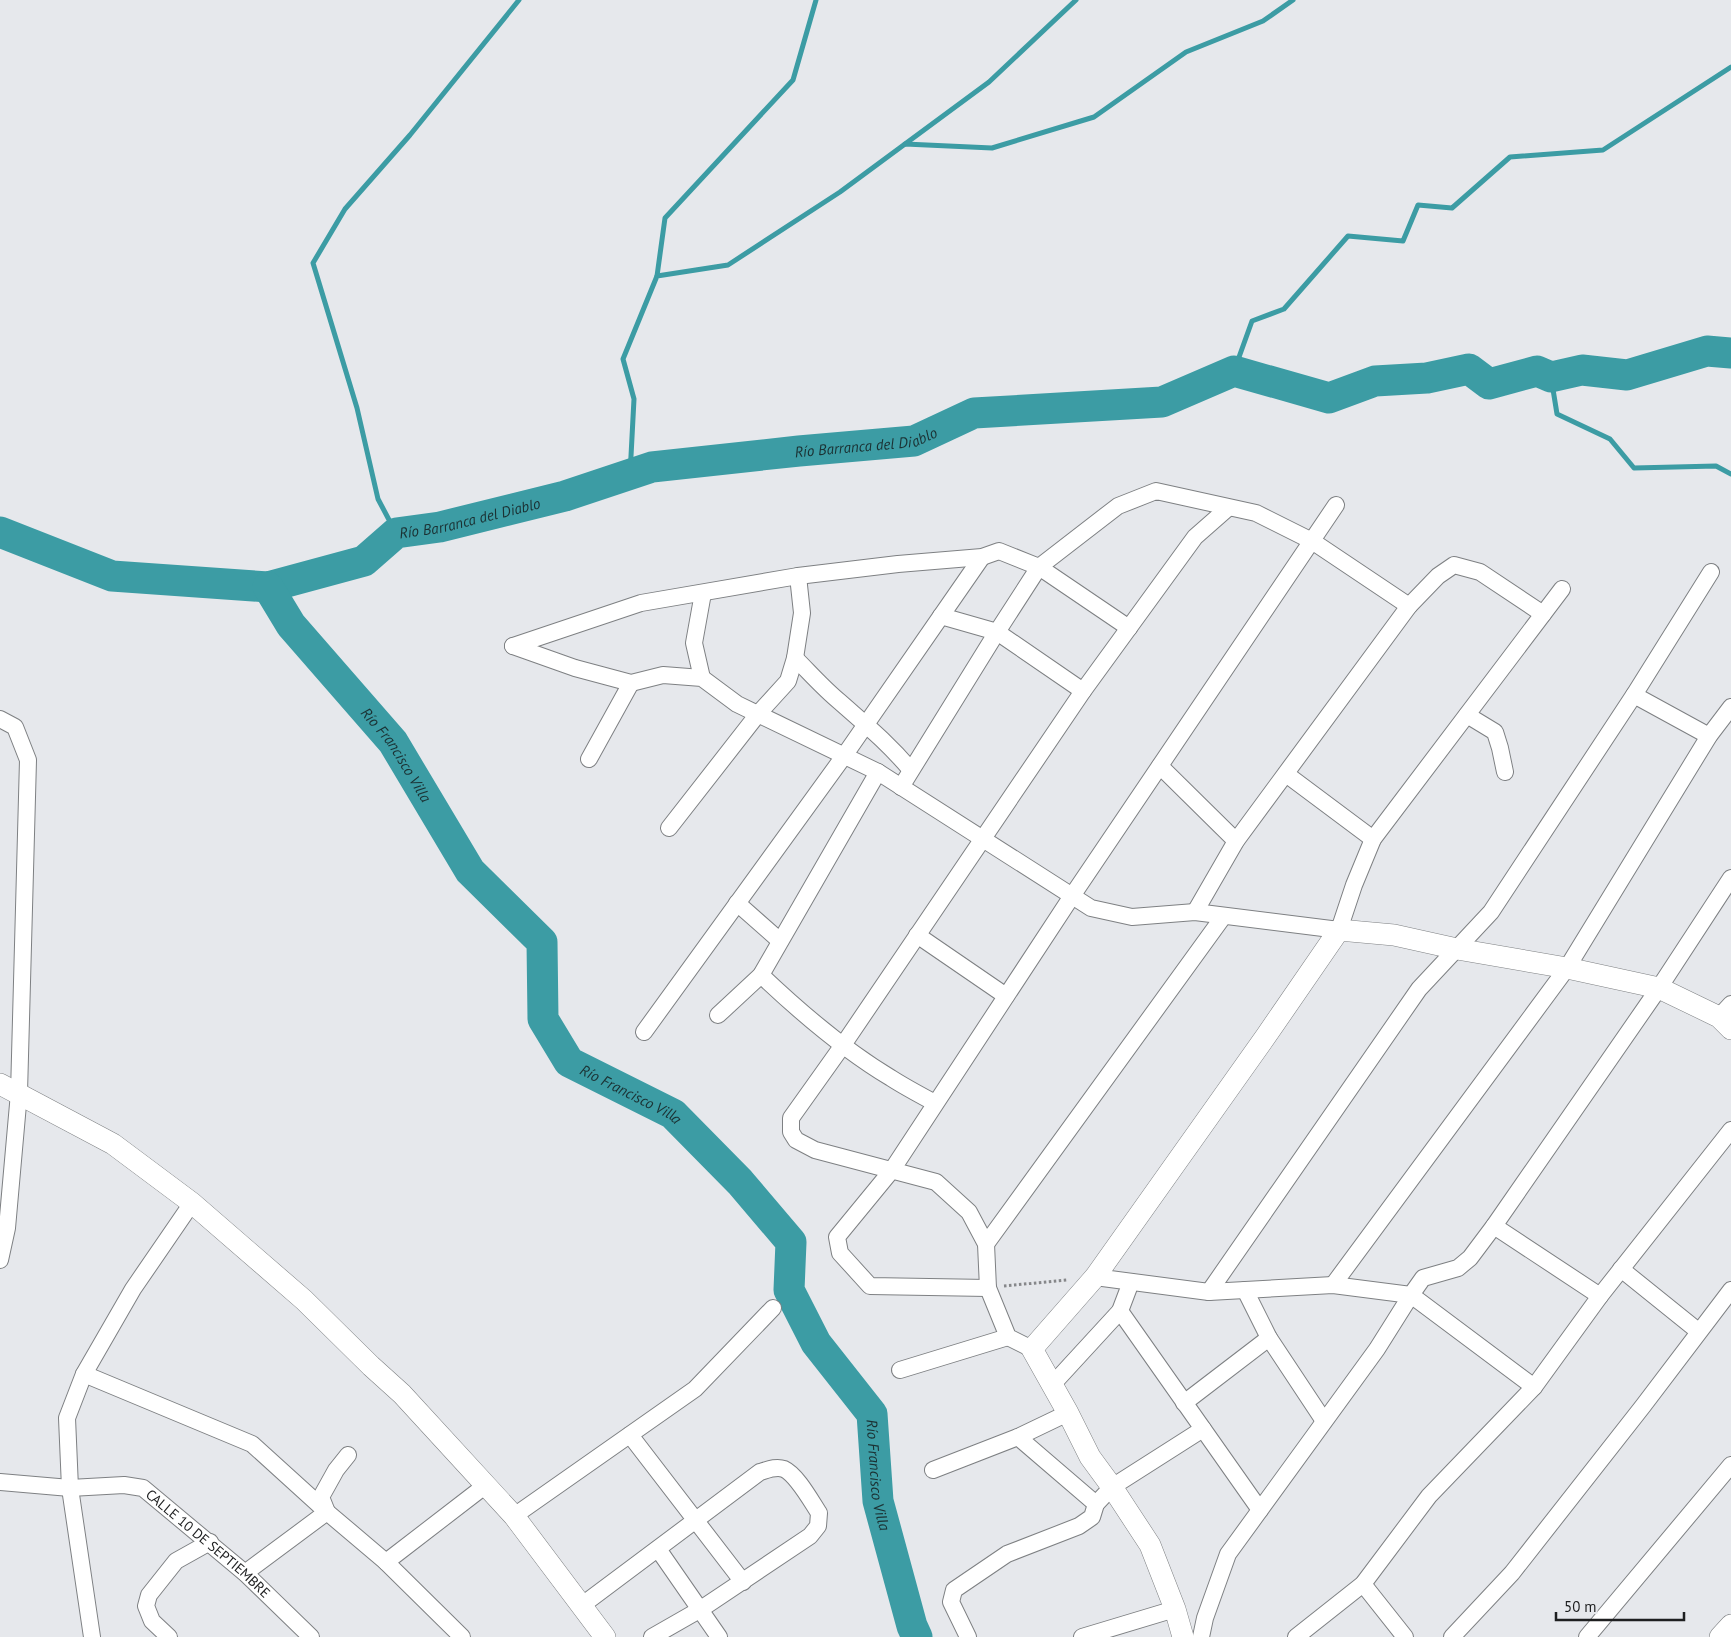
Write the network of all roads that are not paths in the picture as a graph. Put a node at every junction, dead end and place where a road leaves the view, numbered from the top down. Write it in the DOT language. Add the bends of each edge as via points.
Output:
graph roads {
  1 [pos="1336,505"];
  2 [pos="1228,508"];
  3 [pos="1312,541"];
  4 [pos="982,557"];
  5 [pos="1039,567"];
  6 [pos="1711,572"];
  7 [pos="798,576"];
  8 [pos="1562,589"];
  9 [pos="703,593"];
  10 [pos="1409,606"];
  11 [pos="1543,614"];
  12 [pos="941,616"];
  13 [pos="1128,628"];
  14 [pos="996,632"];
  15 [pos="795,658"];
  16 [pos="702,678"];
  17 [pos="631,683"];
  18 [pos="1083,691"];
  19 [pos="1634,695"];
  20 [pos="1731,707"];
  21 [pos="758,714"];
  22 [pos="1467,715"];
  23 [pos="0,718"];
  24 [pos="866,723"];
  25 [pos="1710,736"];
  26 [pos="844,756"];
  27 [pos="589,759"];
  28 [pos="1160,766"];
  29 [pos="910,769"];
  30 [pos="878,772"];
  31 [pos="1505,772"];
  32 [pos="1286,774"];
  33 [pos="901,787"];
  34 [pos="669,828"];
  35 [pos="982,839"];
  36 [pos="1373,839"];
  37 [pos="1236,840"];
  38 [pos="1731,878"];
  39 [pos="1072,896"];
  40 [pos="737,903"];
  41 [pos="1195,912"];
  42 [pos="1223,917"];
  43 [pos="1339,930"];
  44 [pos="917,935"];
  45 [pos="780,941"];
  46 [pos="1457,949"];
  47 [pos="1567,968"];
  48 [pos="761,975"];
  49 [pos="1660,988"];
  50 [pos="1006,996"];
  51 [pos="718,1015"];
  52 [pos="1727,1017"];
  53 [pos="644,1032"];
  54 [pos="843,1045"];
  55 [pos="9,1089"];
  56 [pos="935,1103"];
  57 [pos="1731,1130"];
  58 [pos="892,1170"];
  59 [pos="192,1203"];
  60 [pos="1494,1226"];
  61 [pos="986,1244"];
  62 [pos="0,1260"];
  63 [pos="1621,1269"];
  64 [pos="1095,1277"];
  65 [pos="1131,1282"];
  66 [pos="1333,1285"];
  67 [pos="988,1288"];
  68 [pos="1245,1290"];
  69 [pos="1731,1290"];
  70 [pos="1209,1292"];
  71 [pos="1411,1295"];
  72 [pos="1600,1296"];
  73 [pos="773,1308"];
  74 [pos="1120,1311"];
  75 [pos="1698,1331"];
  76 [pos="1008,1337"];
  77 [pos="1269,1338"];
  78 [pos="1032,1349"];
  79 [pos="900,1370"];
  80 [pos="84,1374"];
  81 [pos="1052,1385"];
  82 [pos="1534,1387"];
  83 [pos="1184,1403"];
  84 [pos="1068,1413"];
  85 [pos="1324,1420"];
  86 [pos="1202,1428"];
  87 [pos="630,1435"];
  88 [pos="1018,1437"];
  89 [pos="348,1455"];
  90 [pos="933,1470"];
  91 [pos="1730,1470"];
  92 [pos="0,1482"];
  93 [pos="486,1485"];
  94 [pos="1112,1487"];
  95 [pos="70,1488"];
  96 [pos="1096,1504"];
  97 [pos="1260,1510"];
  98 [pos="327,1512"];
  99 [pos="514,1516"];
  100 [pos="694,1520"];
  101 [pos="210,1542"];
  102 [pos="658,1549"];
  103 [pos="386,1562"];
  104 [pos="245,1573"];
  105 [pos="743,1582"];
  106 [pos="1363,1584"];
  107 [pos="581,1606"];
  108 [pos="1175,1608"];
  109 [pos="700,1609"];
  110 [pos="1731,1625"];
  111 [pos="92,1637"];
  112 [pos="169,1637"];
  113 [pos="310,1637"];
  114 [pos="462,1637"];
  115 [pos="605,1637"];
  116 [pos="652,1637"];
  117 [pos="719,1637"];
  118 [pos="968,1637"];
  119 [pos="1082,1637"];
  120 [pos="1183,1637"];
  121 [pos="1201,1637"];
  122 [pos="1296,1637"];
  123 [pos="1405,1637"];
  124 [pos="1452,1637"];
  125 [pos="1587,1637"];
  126 [pos="1720,1637"];
  1 -- 3 [label="street"];
  2 -- 3 [label="street" via="1256,513"];
  2 -- 5 [label="street" via="1156,491 1118,506"];
  2 -- 13 [label="street" via="1195,537"];
  3 -- 10 [label="street"];
  3 -- 28 [label="street"];
  4 -- 5 [label="street" via="999,551"];
  4 -- 7 [label="street"];
  4 -- 12 [label="street"];
  5 -- 13 [label="street"];
  5 -- 14 [label="street"];
  6 -- 19 [label="street"];
  7 -- 9 [label="street"];
  7 -- 15 [label="street" via="802,613"];
  8 -- 11 [label="street"];
  9 -- 16 [label="street" via="694,643"];
  9 -- 17 [label="street" via="642,603 513,646"];
  10 -- 11 [label="street" via="1438,576 1454,565 1480,572"];
  10 -- 32 [label="street"];
  11 -- 22 [label="street"];
  12 -- 14 [label="street"];
  12 -- 24 [label="street"];
  13 -- 18 [label="street"];
  14 -- 18 [label="street"];
  14 -- 29 [label="street"];
  15 -- 21 [label="street" via="788,681"];
  15 -- 24 [label="street" via="839,702"];
  16 -- 17 [label="street" via="662,675"];
  16 -- 21 [label="street" via="736,704"];
  17 -- 27 [label="street"];
  18 -- 35 [label="street"];
  19 -- 25 [label="street"];
  19 -- 46 [label="street" via="1491,912"];
  20 -- 25 [label="street"];
  21 -- 26 [label="street"];
  21 -- 34 [label="street"];
  22 -- 31 [label="street" via="1495,732"];
  22 -- 36 [label="street"];
  23 -- 55 [label="street" via="15,727 28,760"];
  24 -- 26 [label="street"];
  24 -- 29 [label="street"];
  25 -- 47 [label="street"];
  26 -- 30 [label="street"];
  26 -- 40 [label="street"];
  28 -- 37 [label="street"];
  28 -- 39 [label="street"];
  29 -- 33 [label="street"];
  30 -- 33 [label="street"];
  30 -- 45 [label="street"];
  32 -- 36 [label="street"];
  32 -- 37 [label="street"];
  33 -- 35 [label="street"];
  35 -- 39 [label="street"];
  35 -- 44 [label="street"];
  36 -- 43 [label="street"];
  37 -- 41 [label="street"];
  38 -- 49 [label="street"];
  39 -- 41 [label="street" via="1091,908 1132,918"];
  39 -- 50 [label="street"];
  40 -- 45 [label="street"];
  40 -- 53 [label="street"];
  41 -- 42 [label="street"];
  42 -- 43 [label="street"];
  42 -- 61 [label="street"];
  43 -- 46 [label="main road" via="1394,935"];
  43 -- 64 [label="main road"];
  44 -- 50 [label="street"];
  44 -- 54 [label="street"];
  45 -- 48 [label="street"];
  46 -- 47 [label="main road"];
  46 -- 70 [label="street" via="1420,989"];
  47 -- 49 [label="main road"];
  47 -- 66 [label="street"];
  48 -- 51 [label="street"];
  48 -- 54 [label="street"];
  49 -- 52 [label="main road"];
  49 -- 60 [label="street"];
  50 -- 56 [label="street"];
  54 -- 56 [label="street" via="890,1078"];
  54 -- 58 [label="street" via="791,1118 791,1132 796,1140 816,1150"];
  55 -- 59 [label="main road" via="113,1144"];
  55 -- 62 [label="street" via="7,1228"];
  56 -- 58 [label="street"];
  57 -- 63 [label="street"];
  58 -- 61 [label="street" via="936,1182 968,1212"];
  58 -- 67 [label="street" via="837,1237 840,1253 870,1286"];
  59 -- 80 [label="street" via="133,1289"];
  59 -- 93 [label="main road" via="304,1300 402,1394"];
  60 -- 71 [label="street" via="1470,1258 1458,1268 1423,1278"];
  60 -- 72 [label="street"];
  61 -- 67 [label="street"];
  63 -- 72 [label="street"];
  63 -- 75 [label="street"];
  64 -- 65 [label="street"];
  64 -- 78 [label="main road"];
  65 -- 70 [label="street"];
  65 -- 74 [label="street"];
  66 -- 68 [label="street"];
  66 -- 71 [label="street"];
  67 -- 76 [label="street"];
  68 -- 70 [label="street"];
  68 -- 77 [label="street"];
  69 -- 75 [label="street"];
  71 -- 82 [label="street"];
  71 -- 85 [label="street" via="1378,1349"];
  72 -- 82 [label="street"];
  73 -- 87 [label="street" via="695,1389"];
  74 -- 81 [label="street"];
  74 -- 83 [label="street"];
  75 -- 124 [label="street" via="1512,1573"];
  76 -- 78 [label="street"];
  76 -- 79 [label="street"];
  77 -- 83 [label="street"];
  77 -- 85 [label="street"];
  78 -- 81 [label="main road"];
  80 -- 95 [label="street" via="67,1418"];
  80 -- 98 [label="street" via="252,1444"];
  81 -- 84 [label="main road"];
  82 -- 106 [label="street" via="1429,1496"];
  83 -- 86 [label="street"];
  84 -- 88 [label="street"];
  84 -- 94 [label="main road" via="1090,1457"];
  85 -- 97 [label="street"];
  86 -- 94 [label="street"];
  86 -- 97 [label="street"];
  87 -- 99 [label="street"];
  87 -- 100 [label="street"];
  88 -- 90 [label="street"];
  88 -- 96 [label="street"];
  89 -- 98 [label="street" via="321,1496"];
  91 -- 125 [label="street"];
  92 -- 95 [label="street, CALLE 10 DE SEPTIEMBRE"];
  93 -- 99 [label="main road"];
  93 -- 103 [label="street"];
  94 -- 96 [label="street"];
  94 -- 108 [label="main road" via="1150,1545"];
  95 -- 101 [label="street, CALLE 10 DE SEPTIEMBRE" via="124,1485 143,1488"];
  95 -- 111 [label="street"];
  96 -- 118 [label="street" via="1092,1517 1079,1526 1007,1554 954,1590 951,1602"];
  97 -- 121 [label="street" via="1228,1554"];
  98 -- 103 [label="street"];
  98 -- 104 [label="street"];
  99 -- 107 [label="main road"];
  100 -- 102 [label="street"];
  100 -- 105 [label="street"];
  100 -- 105 [label="street" via="760,1472 783,1468 793,1476 819,1513 818,1526 810,1536"];
  101 -- 104 [label="street, CALLE 10 DE SEPTIEMBRE"];
  101 -- 112 [label="street" via="176,1561 149,1594 146,1606 152,1621"];
  102 -- 107 [label="street"];
  102 -- 109 [label="street"];
  103 -- 114 [label="street"];
  104 -- 113 [label="street, CALLE 10 DE SEPTIEMBRE"];
  105 -- 109 [label="street"];
  106 -- 122 [label="street"];
  106 -- 123 [label="street"];
  107 -- 115 [label="main road"];
  108 -- 119 [label="street"];
  108 -- 120 [label="main road"];
  109 -- 116 [label="street"];
  109 -- 117 [label="street"];
  110 -- 126 [label="main road"];
}
